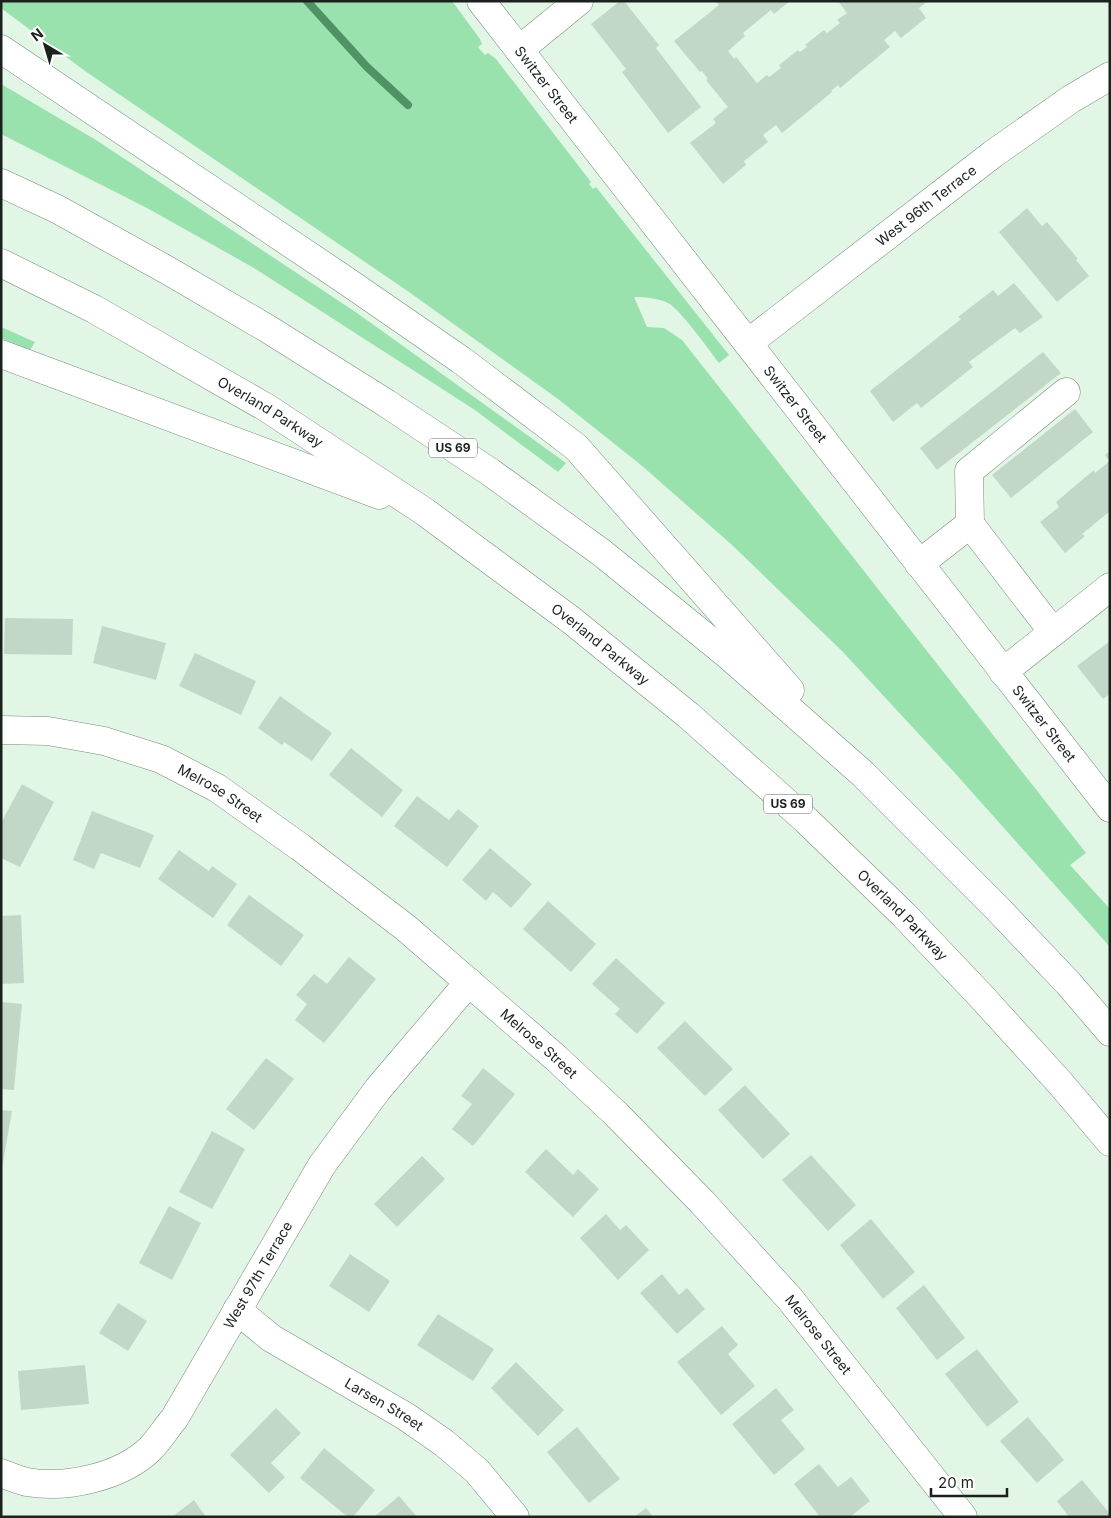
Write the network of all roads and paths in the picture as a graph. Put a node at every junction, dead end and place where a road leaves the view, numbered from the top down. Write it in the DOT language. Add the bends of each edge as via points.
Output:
graph roads {
  1 [pos="580,1"];
  2 [pos="486,3"];
  3 [pos="1,49"];
  4 [pos="518,50"];
  5 [pos="1109,78"];
  6 [pos="1,184"];
  7 [pos="1,263"];
  8 [pos="748,343"];
  9 [pos="1,354"];
  10 [pos="1066,392"];
  11 [pos="425,512"];
  12 [pos="970,524"];
  13 [pos="919,564"];
  14 [pos="1110,587"];
  15 [pos="1053,632"];
  16 [pos="1003,672"];
  17 [pos="1,730"];
  18 [pos="863,774"];
  19 [pos="1110,808"];
  20 [pos="470,982"];
  21 [pos="1110,1032"];
  22 [pos="1110,1142"];
  23 [pos="237,1310"];
  24 [pos="1,1473"];
  25 [pos="515,1517"];
  26 [pos="964,1517"];
  1 -- 4 [label="main road"];
  2 -- 4 [label="main road, Switzer Street"];
  3 -- 18 [label="main road" via="461,360 576,446"];
  4 -- 8 [label="main road, Switzer Street"];
  5 -- 8 [label="main road, West 96th Terrace" via="1071,99 993,154"];
  6 -- 18 [label="main road, US 69" via="57,209 268,329 490,472 602,553 729,656"];
  7 -- 11 [label="main road, Overland Parkway / US 69" via="94,309 266,408"];
  8 -- 13 [label="main road, Switzer Street"];
  9 -- 11 [label="main road"];
  10 -- 12 [label="main road" via="969,471"];
  11 -- 22 [label="main road, Overland Parkway / US 69" via="571,620 688,715 806,820 980,994"];
  12 -- 13 [label="main road"];
  12 -- 15 [label="main road"];
  13 -- 16 [label="main road, Switzer Street"];
  14 -- 15 [label="main road"];
  15 -- 16 [label="main road"];
  16 -- 19 [label="main road, Switzer Street"];
  17 -- 20 [label="main road, Melrose Street" via="48,731 104,741 161,759 216,788 300,847"];
  18 -- 21 [label="main road, US 69" via="998,908"];
  20 -- 23 [label="main road, West 97th Terrace" via="378,1090 322,1165"];
  20 -- 26 [label="main road, Melrose Street" via="616,1114 702,1202 790,1299"];
  23 -- 24 [label="main road, West 97th Terrace" via="174,1418 149,1449 123,1467 95,1478 63,1484 26,1482"];
  23 -- 25 [label="main road, Larsen Street" via="271,1338 444,1442 478,1471"];
}
